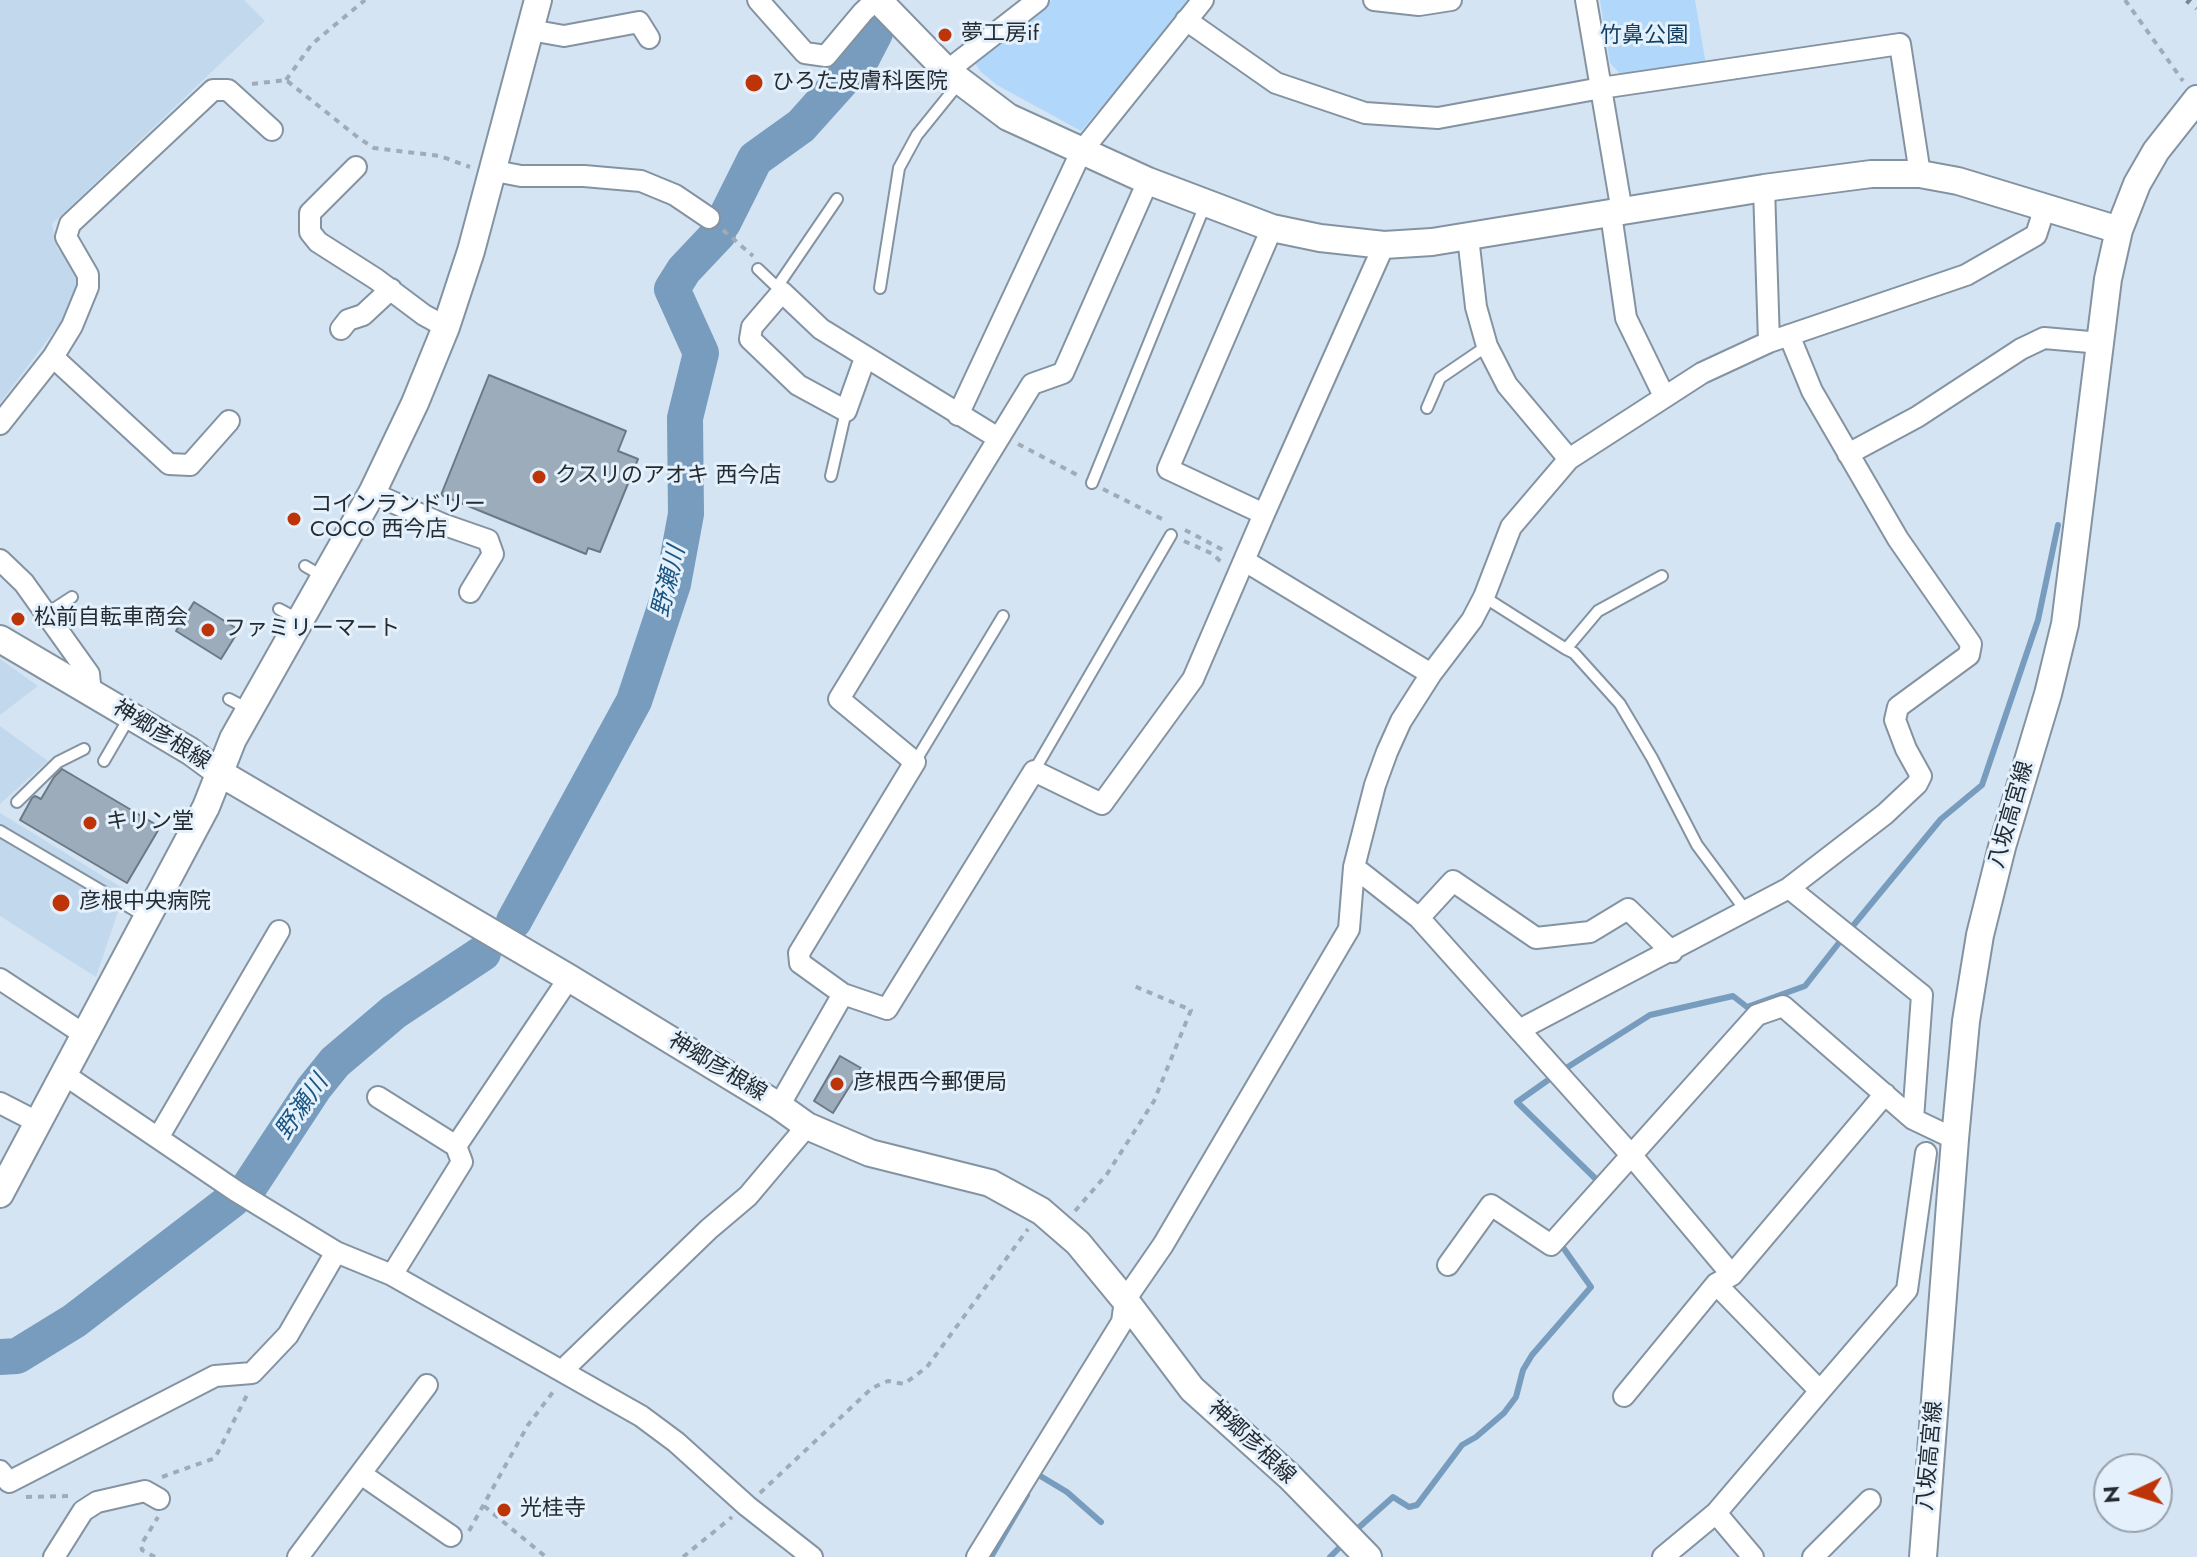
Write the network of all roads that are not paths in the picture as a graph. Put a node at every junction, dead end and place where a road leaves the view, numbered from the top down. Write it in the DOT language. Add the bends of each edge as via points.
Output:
graph roads {
  1 [pos="538,0"];
  2 [pos="758,0"];
  3 [pos="877,0"];
  4 [pos="1038,0"];
  5 [pos="1203,0"];
  6 [pos="1374,0"];
  7 [pos="1451,0"];
  8 [pos="1586,0"];
  9 [pos="1186,20"];
  10 [pos="530,30"];
  11 [pos="649,38"];
  12 [pos="953,77"];
  13 [pos="1601,88"];
  14 [pos="2197,99"];
  15 [pos="272,130"];
  16 [pos="1081,152"];
  17 [pos="356,167"];
  18 [pos="487,171"];
  19 [pos="1920,174"];
  20 [pos="1148,181"];
  21 [pos="1764,188"];
  22 [pos="837,199"];
  23 [pos="1206,203"];
  24 [pos="2045,207"];
  25 [pos="1616,213"];
  26 [pos="709,218"];
  27 [pos="1272,228"];
  28 [pos="2119,230"];
  29 [pos="1468,237"];
  30 [pos="1384,245"];
  31 [pos="758,269"];
  32 [pos="880,288"];
  33 [pos="391,289"];
  34 [pos="780,290"];
  35 [pos="446,327"];
  36 [pos="341,329"];
  37 [pos="1789,335"];
  38 [pos="1769,342"];
  39 [pos="2101,343"];
  40 [pos="1487,346"];
  41 [pos="53,357"];
  42 [pos="865,358"];
  43 [pos="1664,396"];
  44 [pos="1427,408"];
  45 [pos="846,411"];
  46 [pos="958,415"];
  47 [pos="229,421"];
  48 [pos="0,424"];
  49 [pos="1000,437"];
  50 [pos="1848,454"];
  51 [pos="1569,459"];
  52 [pos="831,476"];
  53 [pos="1092,483"];
  54 [pos="372,493"];
  55 [pos="1264,514"];
  56 [pos="1171,535"];
  57 [pos="0,560"];
  58 [pos="1242,568"];
  59 [pos="1662,576"];
  60 [pos="470,592"];
  61 [pos="72,597"];
  62 [pos="1484,597"];
  63 [pos="46,614"];
  64 [pos="1003,616"];
  65 [pos="0,639"];
  66 [pos="1566,649"];
  67 [pos="1431,674"];
  68 [pos="91,693"];
  69 [pos="138,717"];
  70 [pos="84,749"];
  71 [pos="104,761"];
  72 [pos="915,762"];
  73 [pos="1034,771"];
  74 [pos="220,773"];
  75 [pos="17,802"];
  76 [pos="0,831"];
  77 [pos="1354,867"];
  78 [pos="1789,888"];
  79 [pos="1746,911"];
  80 [pos="147,918"];
  81 [pos="1419,918"];
  82 [pos="279,931"];
  83 [pos="1672,952"];
  84 [pos="569,978"];
  85 [pos="0,979"];
  86 [pos="843,994"];
  87 [pos="1519,1030"];
  88 [pos="85,1035"];
  89 [pos="65,1075"];
  90 [pos="1885,1094"];
  91 [pos="378,1097"];
  92 [pos="0,1103"];
  93 [pos="779,1106"];
  94 [pos="1913,1119"];
  95 [pos="39,1123"];
  96 [pos="807,1126"];
  97 [pos="158,1138"];
  98 [pos="1955,1139"];
  99 [pos="456,1146"];
  100 [pos="1926,1153"];
  101 [pos="1632,1156"];
  102 [pos="0,1194"];
  103 [pos="336,1252"];
  104 [pos="1448,1265"];
  105 [pos="392,1275"];
  106 [pos="1724,1280"];
  107 [pos="1125,1300"];
  108 [pos="565,1373"];
  109 [pos="427,1385"];
  110 [pos="1820,1391"];
  111 [pos="1624,1396"];
  112 [pos="0,1471"];
  113 [pos="361,1474"];
  114 [pos="152,1495"];
  115 [pos="1870,1500"];
  116 [pos="1716,1513"];
  117 [pos="457,1539"];
  118 [pos="54,1557"];
  119 [pos="298,1557"];
  120 [pos="812,1557"];
  121 [pos="977,1557"];
  122 [pos="1368,1557"];
  123 [pos="1663,1557"];
  124 [pos="1753,1557"];
  125 [pos="1813,1557"];
  126 [pos="1923,1557"];
  1 -- 10 [label="main road"];
  2 -- 3 [label="street" via="805,53 826,56"];
  3 -- 12 [label="main road"];
  4 -- 12 [label="street"];
  5 -- 9 [label="street"];
  6 -- 7 [label="street" via="1419,5"];
  8 -- 13 [label="street"];
  9 -- 13 [label="street" via="1276,83 1365,113 1438,118"];
  9 -- 16 [label="street"];
  10 -- 11 [label="street" via="564,36 639,22"];
  10 -- 18 [label="main road"];
  12 -- 16 [label="main road" via="1008,117"];
  12 -- 32 [label="lane" via="899,168"];
  13 -- 19 [label="street" via="1900,44"];
  13 -- 25 [label="street"];
  14 -- 28 [label="main road, 八坂高宮線" via="2156,151"];
  15 -- 41 [label="street" via="228,90 213,90 70,224 66,237 88,275 88,287"];
  16 -- 20 [label="main road"];
  16 -- 46 [label="street"];
  17 -- 33 [label="street" via="310,213 310,232"];
  18 -- 26 [label="street" via="641,181"];
  18 -- 35 [label="main road"];
  19 -- 21 [label="main road" via="1871,174"];
  19 -- 24 [label="main road"];
  20 -- 23 [label="main road"];
  20 -- 49 [label="street" via="1063,373 1032,384"];
  21 -- 25 [label="main road"];
  21 -- 38 [label="street"];
  22 -- 34 [label="lane"];
  23 -- 27 [label="main road"];
  23 -- 53 [label="lane"];
  24 -- 28 [label="main road"];
  24 -- 37 [label="street" via="2036,235 1966,275"];
  25 -- 29 [label="main road"];
  25 -- 43 [label="street" via="1626,318"];
  27 -- 30 [label="main road"];
  27 -- 55 [label="street" via="1168,469"];
  28 -- 39 [label="main road, 八坂高宮線"];
  29 -- 30 [label="main road"];
  29 -- 40 [label="street" via="1476,307"];
  30 -- 55 [label="street"];
  31 -- 34 [label="lane"];
  33 -- 35 [label="street"];
  33 -- 36 [label="street"];
  34 -- 42 [label="street" via="821,329"];
  34 -- 45 [label="street" via="752,327 750,339 798,385"];
  35 -- 54 [label="main road"];
  37 -- 38 [label="street"];
  37 -- 50 [label="street" via="1812,391"];
  38 -- 43 [label="street"];
  39 -- 50 [label="street" via="2044,338"];
  39 -- 98 [label="main road, 八坂高宮線" via="2065,624 1980,935"];
  40 -- 44 [label="lane" via="1440,378"];
  40 -- 51 [label="street" via="1507,385"];
  41 -- 47 [label="street" via="169,464 190,465"];
  41 -- 48 [label="street"];
  42 -- 45 [label="street"];
  42 -- 46 [label="street"];
  43 -- 51 [label="street"];
  45 -- 52 [label="lane"];
  46 -- 49 [label="street"];
  49 -- 72 [label="street" via="839,699"];
  50 -- 78 [label="street" via="1898,539 1971,644 1969,655 1898,707 1895,720 1920,771 1917,784"];
  51 -- 62 [label="street" via="1511,527"];
  54 -- 60 [label="street" via="488,540 493,554"];
  54 -- 74 [label="main road" via="315,572 239,705"];
  55 -- 58 [label="street"];
  56 -- 73 [label="lane"];
  57 -- 63 [label="street" via="28,580"];
  58 -- 67 [label="street"];
  58 -- 73 [label="street" via="1193,679 1102,804"];
  59 -- 66 [label="lane" via="1598,611"];
  61 -- 63 [label="lane"];
  62 -- 66 [label="lane"];
  62 -- 67 [label="street"];
  63 -- 68 [label="street" via="89,674"];
  64 -- 72 [label="lane"];
  65 -- 68 [label="main road, 神郷彦根線"];
  66 -- 79 [label="lane" via="1620,704 1697,845"];
  67 -- 77 [label="street" via="1387,752"];
  68 -- 69 [label="main road, 神郷彦根線"];
  69 -- 71 [label="lane"];
  69 -- 74 [label="main road, 神郷彦根線"];
  70 -- 75 [label="lane" via="58,762"];
  72 -- 86 [label="street" via="799,953 800,963"];
  73 -- 86 [label="street" via="887,1009"];
  74 -- 80 [label="main road"];
  74 -- 84 [label="main road, 神郷彦根線"];
  76 -- 80 [label="lane"];
  77 -- 81 [label="street"];
  77 -- 107 [label="street" via="1349,929 1163,1245"];
  78 -- 79 [label="street"];
  78 -- 94 [label="street" via="1922,995"];
  79 -- 83 [label="street"];
  80 -- 88 [label="main road"];
  81 -- 83 [label="street" via="1453,881 1536,938 1590,932 1628,909"];
  81 -- 87 [label="street"];
  82 -- 97 [label="street"];
  83 -- 87 [label="street"];
  84 -- 93 [label="main road, 神郷彦根線"];
  84 -- 99 [label="street"];
  85 -- 88 [label="street"];
  86 -- 93 [label="street"];
  87 -- 101 [label="street"];
  88 -- 89 [label="main road"];
  89 -- 95 [label="main road"];
  89 -- 97 [label="street"];
  90 -- 94 [label="street"];
  90 -- 101 [label="street" via="1783,1006 1757,1015"];
  90 -- 106 [label="street"];
  91 -- 99 [label="street"];
  92 -- 95 [label="street"];
  93 -- 96 [label="main road, 神郷彦根線"];
  94 -- 98 [label="street"];
  95 -- 102 [label="main road"];
  96 -- 107 [label="main road, 神郷彦根線" via="870,1153 990,1183 1050,1219 1078,1243"];
  96 -- 108 [label="street" via="748,1196"];
  97 -- 103 [label="street"];
  98 -- 126 [label="main road, 八坂高宮線"];
  99 -- 105 [label="street" via="462,1162"];
  100 -- 110 [label="street" via="1907,1290"];
  101 -- 104 [label="street" via="1551,1245 1491,1205"];
  101 -- 106 [label="street"];
  103 -- 105 [label="street"];
  103 -- 112 [label="street" via="288,1335 252,1373 215,1376 9,1482"];
  105 -- 108 [label="street"];
  106 -- 110 [label="street"];
  106 -- 111 [label="street"];
  107 -- 121 [label="street" via="1122,1322"];
  107 -- 122 [label="main road, 神郷彦根線" via="1192,1389 1290,1477"];
  108 -- 120 [label="street" via="676,1442"];
  109 -- 113 [label="street"];
  110 -- 116 [label="street"];
  113 -- 117 [label="street"];
  113 -- 119 [label="street"];
  114 -- 118 [label="street" via="90,1506"];
  115 -- 125 [label="street"];
  116 -- 123 [label="street"];
  116 -- 124 [label="street"];
}
